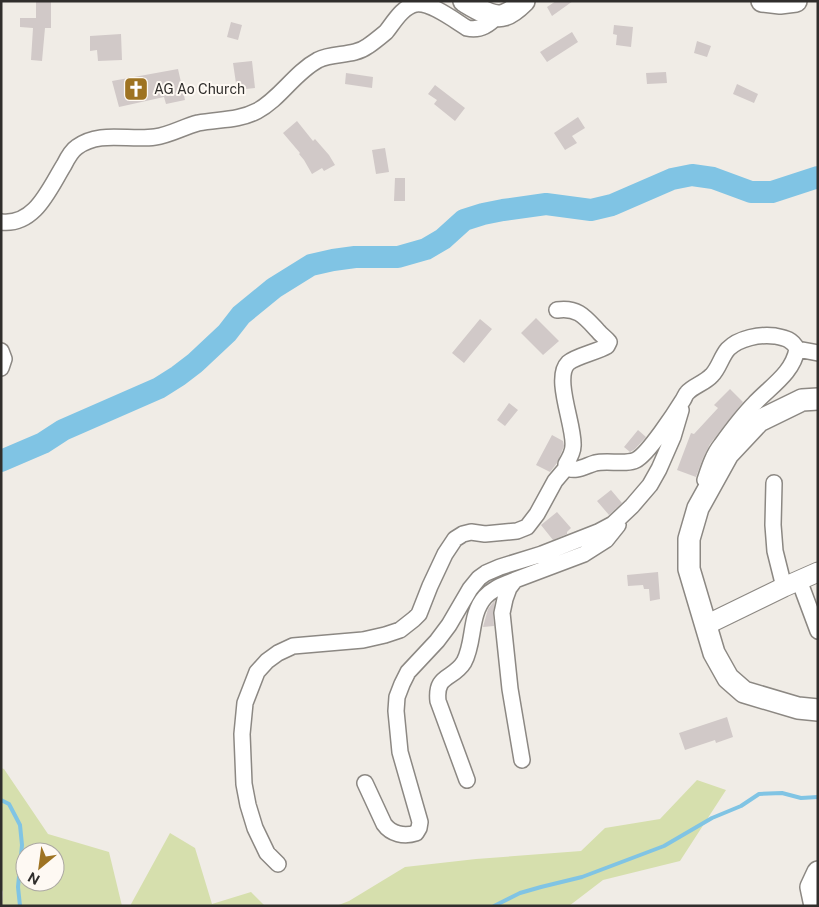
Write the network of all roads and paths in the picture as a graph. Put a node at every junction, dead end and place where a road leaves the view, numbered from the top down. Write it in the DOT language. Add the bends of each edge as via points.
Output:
graph roads {
  1 [pos="464,1"];
  2 [pos="524,1"];
  3 [pos="762,1"];
  4 [pos="796,1"];
  5 [pos="497,16"];
  6 [pos="1,222"];
  7 [pos="557,310"];
  8 [pos="797,348"];
  9 [pos="1,352"];
  10 [pos="818,353"];
  11 [pos="1,368"];
  12 [pos="684,399"];
  13 [pos="818,399"];
  14 [pos="566,468"];
  15 [pos="774,483"];
  16 [pos="632,506"];
  17 [pos="698,508"];
  18 [pos="818,572"];
  19 [pos="515,580"];
  20 [pos="792,583"];
  21 [pos="706,625"];
  22 [pos="818,631"];
  23 [pos="818,710"];
  24 [pos="522,760"];
  25 [pos="467,780"];
  26 [pos="365,783"];
  27 [pos="278,864"];
  28 [pos="818,872"];
  29 [pos="814,906"];
  1 -- 5 [label="main road"];
  2 -- 5 [label="main road" via="505,15"];
  3 -- 4 [label="main road"];
  5 -- 6 [label="street" via="491,23 472,29 432,7 416,4 404,10 367,48 316,61 258,111 242,117 196,124 153,138 91,139 69,156 34,212 10,223"];
  7 -- 14 [label="street" via="575,310 609,342 566,367 563,386 573,446"];
  8 -- 10 [label="street"];
  8 -- 12 [label="street" via="790,340 770,335 748,339 729,349 712,375 687,393"];
  8 -- 17 [label="street" via="782,377 720,445 706,475"];
  9 -- 11 [label="street" via="4,359"];
  12 -- 14 [label="street" via="650,448 636,460 597,462 576,470"];
  12 -- 16 [label="street" via="666,456 650,485"];
  13 -- 17 [label="main road" via="802,400 759,421 728,454"];
  14 -- 27 [label="street" via="527,527 485,534 471,532 454,539 419,614 400,630 364,640 293,646 266,661 257,672 245,703 242,734 244,784 255,828 267,853"];
  15 -- 20 [label="street" via="775,551"];
  16 -- 19 [label="street" via="606,540 584,554"];
  16 -- 26 [label="street" via="613,524 598,532 500,567 479,578 437,641 408,672 399,690 396,711 400,752 420,822 416,833 403,835 388,830"];
  17 -- 21 [label="main road" via="689,538 689,569"];
  18 -- 20 [label="street"];
  19 -- 24 [label="street" via="508,588 502,613"];
  19 -- 25 [label="street" via="492,590 485,597 478,607 464,662 438,686 438,701"];
  20 -- 21 [label="street"];
  20 -- 22 [label="street"];
  21 -- 23 [label="main road" via="714,653 728,678 744,692 798,708"];
  28 -- 29 [label="main road" via="811,887"];
}
